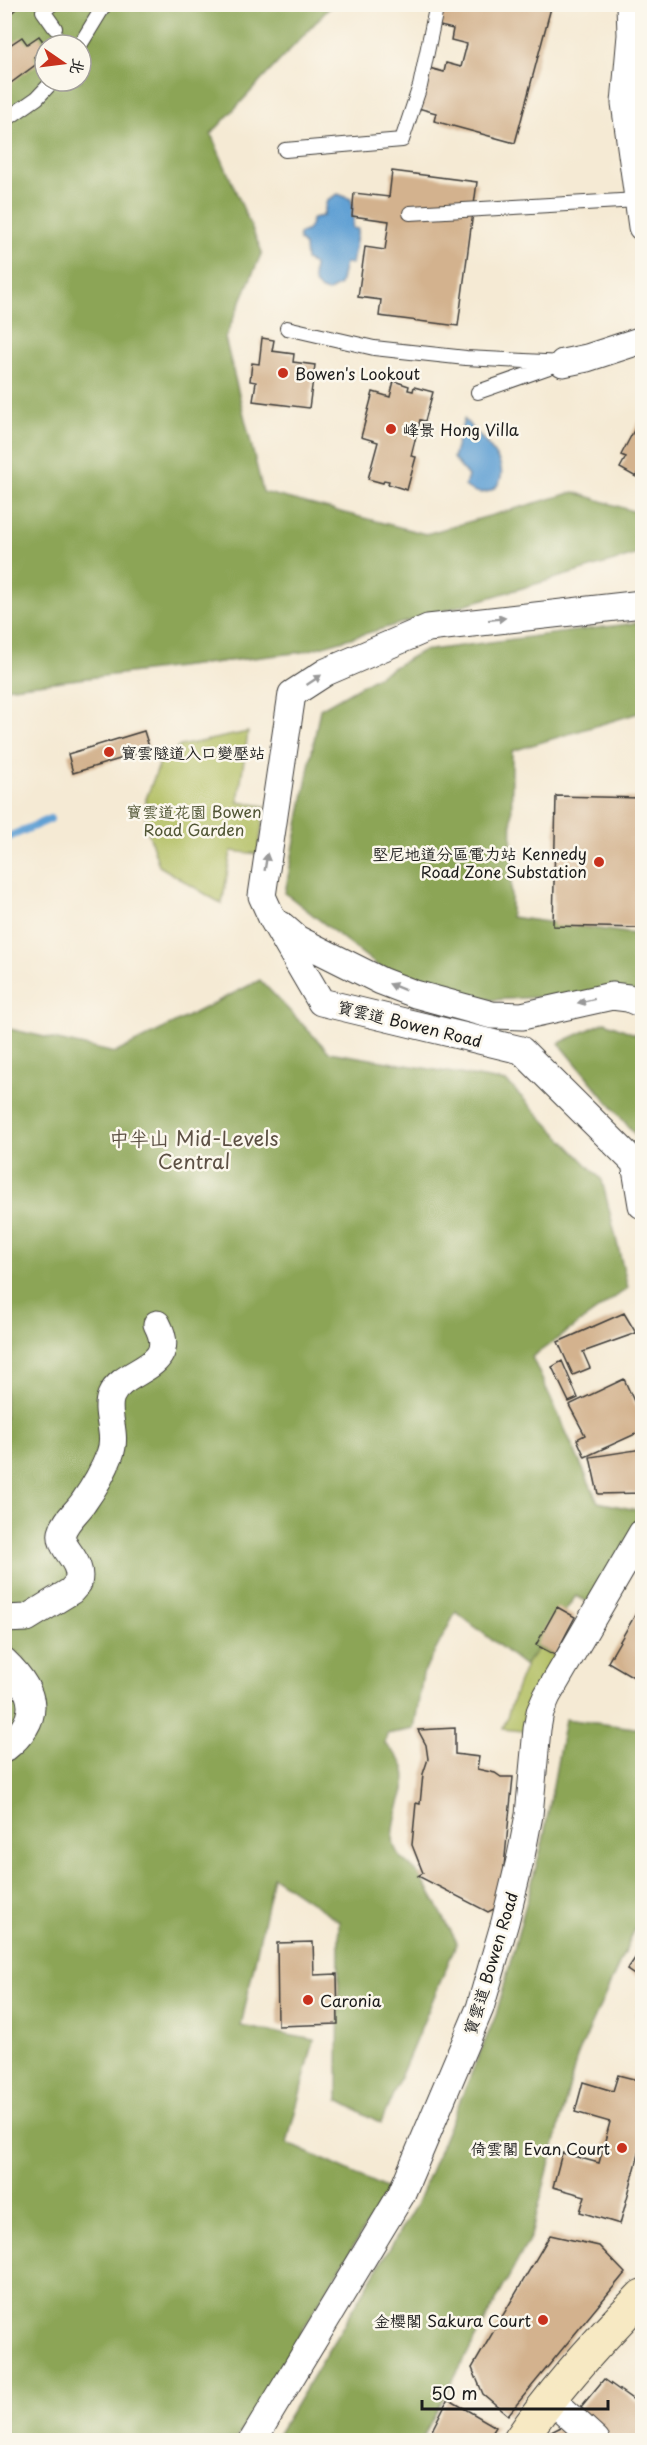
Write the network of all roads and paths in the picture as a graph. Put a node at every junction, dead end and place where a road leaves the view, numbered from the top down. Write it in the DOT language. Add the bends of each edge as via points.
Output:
graph roads {
  1 [pos="52,4"];
  2 [pos="105,4"];
  3 [pos="437,4"];
  4 [pos="630,4"];
  5 [pos="55,28"];
  6 [pos="87,33"];
  7 [pos="42,93"];
  8 [pos="4,121"];
  9 [pos="285,150"];
  10 [pos="640,206"];
  11 [pos="410,213"];
  12 [pos="642,227"];
  13 [pos="287,328"];
  14 [pos="642,340"];
  15 [pos="563,363"];
  16 [pos="478,392"];
  17 [pos="642,604"];
  18 [pos="272,918"];
  19 [pos="642,1004"];
  20 [pos="642,1205"];
  21 [pos="157,1324"];
  22 [pos="642,1533"];
  23 [pos="4,1619"];
  24 [pos="4,1661"];
  25 [pos="4,1749"];
  26 [pos="642,2296"];
  27 [pos="551,2399"];
  28 [pos="254,2440"];
  29 [pos="520,2440"];
  30 [pos="596,2440"];
  1 -- 5 [label="lane" via="43,11"];
  2 -- 6 [label="lane"];
  3 -- 9 [label="lane" via="420,86 402,140"];
  4 -- 10 [label="street" via="631,101"];
  7 -- 8 [label="lane"];
  10 -- 11 [label="lane"];
  10 -- 12 [label="street"];
  13 -- 15 [label="lane" via="374,348"];
  14 -- 15 [label="street"];
  15 -- 16 [label="lane"];
  18 -- 17 [label="street, 寶雲道 Bowen Road, one-way" via="262,896 262,883 292,694 326,672 428,628"];
  19 -- 18 [label="street, one-way" via="612,996 522,1016 479,1012 381,981 297,939"];
  18 -- 20 [label="street, 寶雲道 Bowen Road" via="321,1002 521,1050 635,1163"];
  21 -- 23 [label="street" via="162,1335 159,1354 149,1367 114,1389 109,1406 113,1432 110,1455 62,1532 63,1543 80,1572 78,1583 27,1618"];
  22 -- 28 [label="street, 寶雲道 Bowen Road" via="540,1712 529,1815 505,1922 480,2008 401,2195"];
  24 -- 25 [label="street" via="23,1683 31,1707 26,1728"];
  26 -- 27 [label="street"];
  27 -- 29 [label="street"];
  27 -- 30 [label="street"];
}
